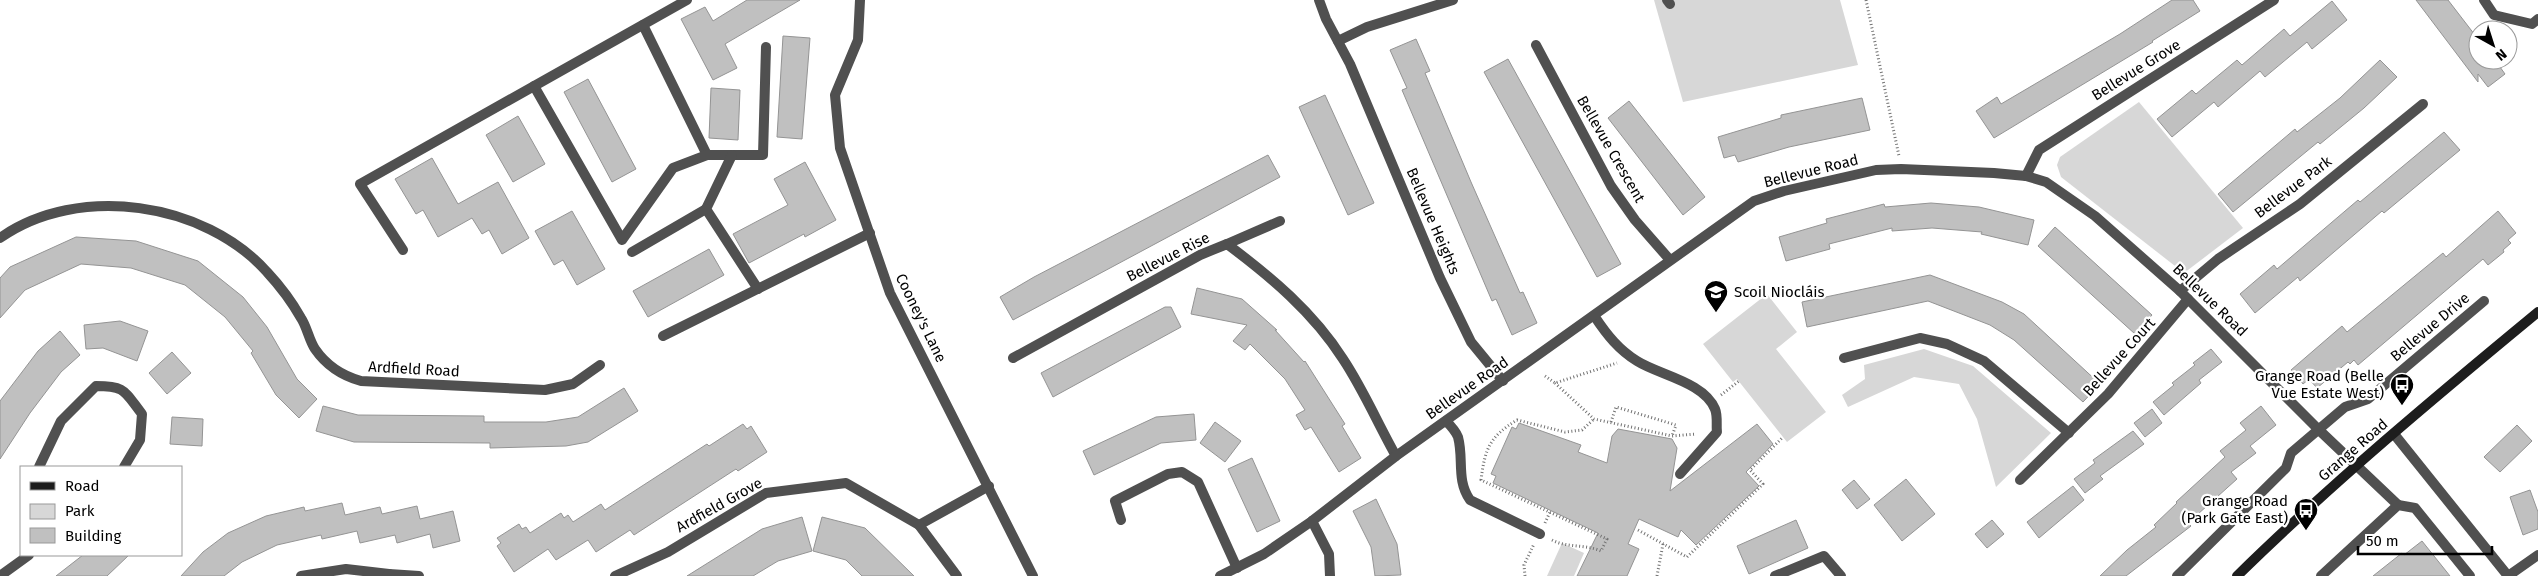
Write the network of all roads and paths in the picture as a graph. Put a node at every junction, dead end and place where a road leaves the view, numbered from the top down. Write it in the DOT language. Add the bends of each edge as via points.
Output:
graph roads {
  1 [pos="687,0"];
  2 [pos="860,0"];
  3 [pos="1320,0"];
  4 [pos="1453,0"];
  5 [pos="1866,0"];
  6 [pos="2274,0"];
  7 [pos="2484,0"];
  8 [pos="2538,19"];
  9 [pos="643,25"];
  10 [pos="1338,42"];
  11 [pos="1536,45"];
  12 [pos="766,47"];
  13 [pos="534,86"];
  14 [pos="2423,104"];
  15 [pos="707,155"];
  16 [pos="732,155"];
  17 [pos="1901,169"];
  18 [pos="2026,176"];
  19 [pos="706,209"];
  20 [pos="1280,221"];
  21 [pos="870,233"];
  22 [pos="0,238"];
  23 [pos="1227,244"];
  24 [pos="403,250"];
  25 [pos="632,252"];
  26 [pos="1670,260"];
  27 [pos="758,289"];
  28 [pos="2180,290"];
  29 [pos="2188,299"];
  30 [pos="2484,301"];
  31 [pos="2538,312"];
  32 [pos="1595,316"];
  33 [pos="663,336"];
  34 [pos="1631,357"];
  35 [pos="1013,358"];
  36 [pos="1844,358"];
  37 [pos="600,365"];
  38 [pos="1545,376"];
  39 [pos="1503,381"];
  40 [pos="1739,381"];
  41 [pos="1555,383"];
  42 [pos="1726,392"];
  43 [pos="1594,419"];
  44 [pos="1446,421"];
  45 [pos="1611,422"];
  46 [pos="2319,430"];
  47 [pos="1717,432"];
  48 [pos="2069,433"];
  49 [pos="2394,434"];
  50 [pos="1672,436"];
  51 [pos="1783,437"];
  52 [pos="1396,456"];
  53 [pos="39,466"];
  54 [pos="125,466"];
  55 [pos="2357,466"];
  56 [pos="1680,474"];
  57 [pos="2020,480"];
  58 [pos="990,486"];
  59 [pos="2398,505"];
  60 [pos="1121,520"];
  61 [pos="1312,521"];
  62 [pos="919,525"];
  63 [pos="1638,530"];
  64 [pos="1540,534"];
  65 [pos="1663,544"];
  66 [pos="2538,555"];
  67 [pos="28,556"];
  68 [pos="1238,568"];
  69 [pos="388,575"];
  70 [pos="0,576"];
  71 [pos="301,576"];
  72 [pos="420,576"];
  73 [pos="615,576"];
  74 [pos="957,576"];
  75 [pos="1033,576"];
  76 [pos="1220,576"];
  77 [pos="1330,576"];
  78 [pos="1657,576"];
  79 [pos="1775,576"];
  80 [pos="1841,576"];
  81 [pos="2177,576"];
  82 [pos="2237,576"];
  83 [pos="2321,576"];
  84 [pos="2470,576"];
  85 [pos="2508,576"];
  1 -- 9 [label="street"];
  2 -- 21 [label="street, Cooney's Lane" via="858,40 835,95 840,148"];
  3 -- 10 [label="street, Bellevue Heights"];
  4 -- 10 [label="street" via="1367,28"];
  5 -- 17 [label="path"];
  6 -- 18 [label="street, Bellevue Grove" via="2039,150"];
  7 -- 8 [label="street" via="2494,15 2532,24"];
  9 -- 13 [label="street"];
  9 -- 15 [label="street"];
  10 -- 39 [label="street, Bellevue Heights" via="1471,342"];
  11 -- 26 [label="street, Bellevue Crescent" via="1611,186"];
  12 -- 16 [label="street" via="763,155"];
  13 -- 15 [label="street" via="622,240 673,168"];
  13 -- 24 [label="street" via="360,184"];
  14 -- 28 [label="street, Bellevue Park" via="2300,204 2218,259"];
  15 -- 16 [label="street"];
  16 -- 19 [label="street"];
  17 -- 18 [label="street, Bellevue Road"];
  17 -- 26 [label="street, Bellevue Road" via="1876,170 1754,201"];
  18 -- 28 [label="street, Bellevue Road" via="2046,182 2095,216"];
  19 -- 25 [label="street"];
  19 -- 27 [label="street"];
  20 -- 23 [label="street"];
  21 -- 27 [label="street"];
  21 -- 58 [label="street, Cooney's Lane" via="890,293"];
  22 -- 37 [label="street, Ardfield Road" via="30,220 100,206 160,213 210,228 247,251 267,272 302,319 315,348 329,365 347,377 361,381 545,390 573,384"];
  23 -- 35 [label="street, Bellevue Rise" via="1200,255"];
  23 -- 52 [label="street, Bellevue Rise" via="1289,294 1317,323 1344,359"];
  26 -- 32 [label="street, Bellevue Road"];
  27 -- 33 [label="street"];
  28 -- 29 [label="street, Bellevue Road"];
  29 -- 46 [label="street, Bellevue Road"];
  29 -- 48 [label="street, Bellevue Court" via="2108,394"];
  30 -- 46 [label="street, Bellevue Drive" via="2368,399 2345,407"];
  31 -- 49 [label="main road, Grange Road"];
  32 -- 34 [label="street" via="1608,336"];
  32 -- 39 [label="street, Bellevue Road"];
  34 -- 41 [label="path"];
  34 -- 47 [label="street" via="1675,376 1708,398 1716,410"];
  36 -- 48 [label="street" via="1920,338 1947,344 1984,361"];
  38 -- 41 [label="path"];
  39 -- 44 [label="street, Bellevue Road"];
  40 -- 42 [label="path"];
  41 -- 43 [label="path"];
  43 -- 45 [label="path"];
  43 -- 64 [label="path" via="1582,430 1565,432 1517,420 1493,438 1484,455 1481,480 1607,539 1601,551 1562,545"];
  44 -- 52 [label="street, Bellevue Road"];
  44 -- 64 [label="street" via="1458,437 1461,481 1470,500"];
  45 -- 50 [label="path"];
  45 -- 50 [label="path" via="1616,407 1676,425"];
  46 -- 55 [label="street, Bellevue Road"];
  46 -- 81 [label="street, Bellevue Drive" via="2291,453 2286,468"];
  47 -- 50 [label="path"];
  47 -- 56 [label="street"];
  48 -- 57 [label="street, Bellevue Court"];
  49 -- 55 [label="main road, Grange Road"];
  49 -- 85 [label="street"];
  51 -- 65 [label="path" via="1750,470 1763,484 1687,556"];
  52 -- 61 [label="street, Bellevue Road"];
  53 -- 54 [label="street" via="61,421 96,386 116,386 142,414 140,440"];
  55 -- 59 [label="street, Bellevue Road"];
  55 -- 82 [label="main road, Grange Road"];
  58 -- 62 [label="street"];
  58 -- 75 [label="street, Cooney's Lane"];
  59 -- 83 [label="street"];
  59 -- 84 [label="street" via="2415,508"];
  60 -- 68 [label="street" via="1115,501 1168,474 1182,472 1198,482"];
  61 -- 68 [label="street, Bellevue Road"];
  61 -- 77 [label="street" via="1329,554"];
  62 -- 73 [label="street, Ardfield Grove" via="846,483 766,493 668,552"];
  62 -- 74 [label="street, Ardfield Grove"];
  63 -- 65 [label="path"];
  65 -- 78 [label="path"];
  66 -- 85 [label="street"];
  67 -- 70 [label="street"];
  68 -- 76 [label="street, Bellevue Road"];
  69 -- 71 [label="street" via="346,569"];
  69 -- 72 [label="street"];
  79 -- 80 [label="street" via="1824,556"];
}
